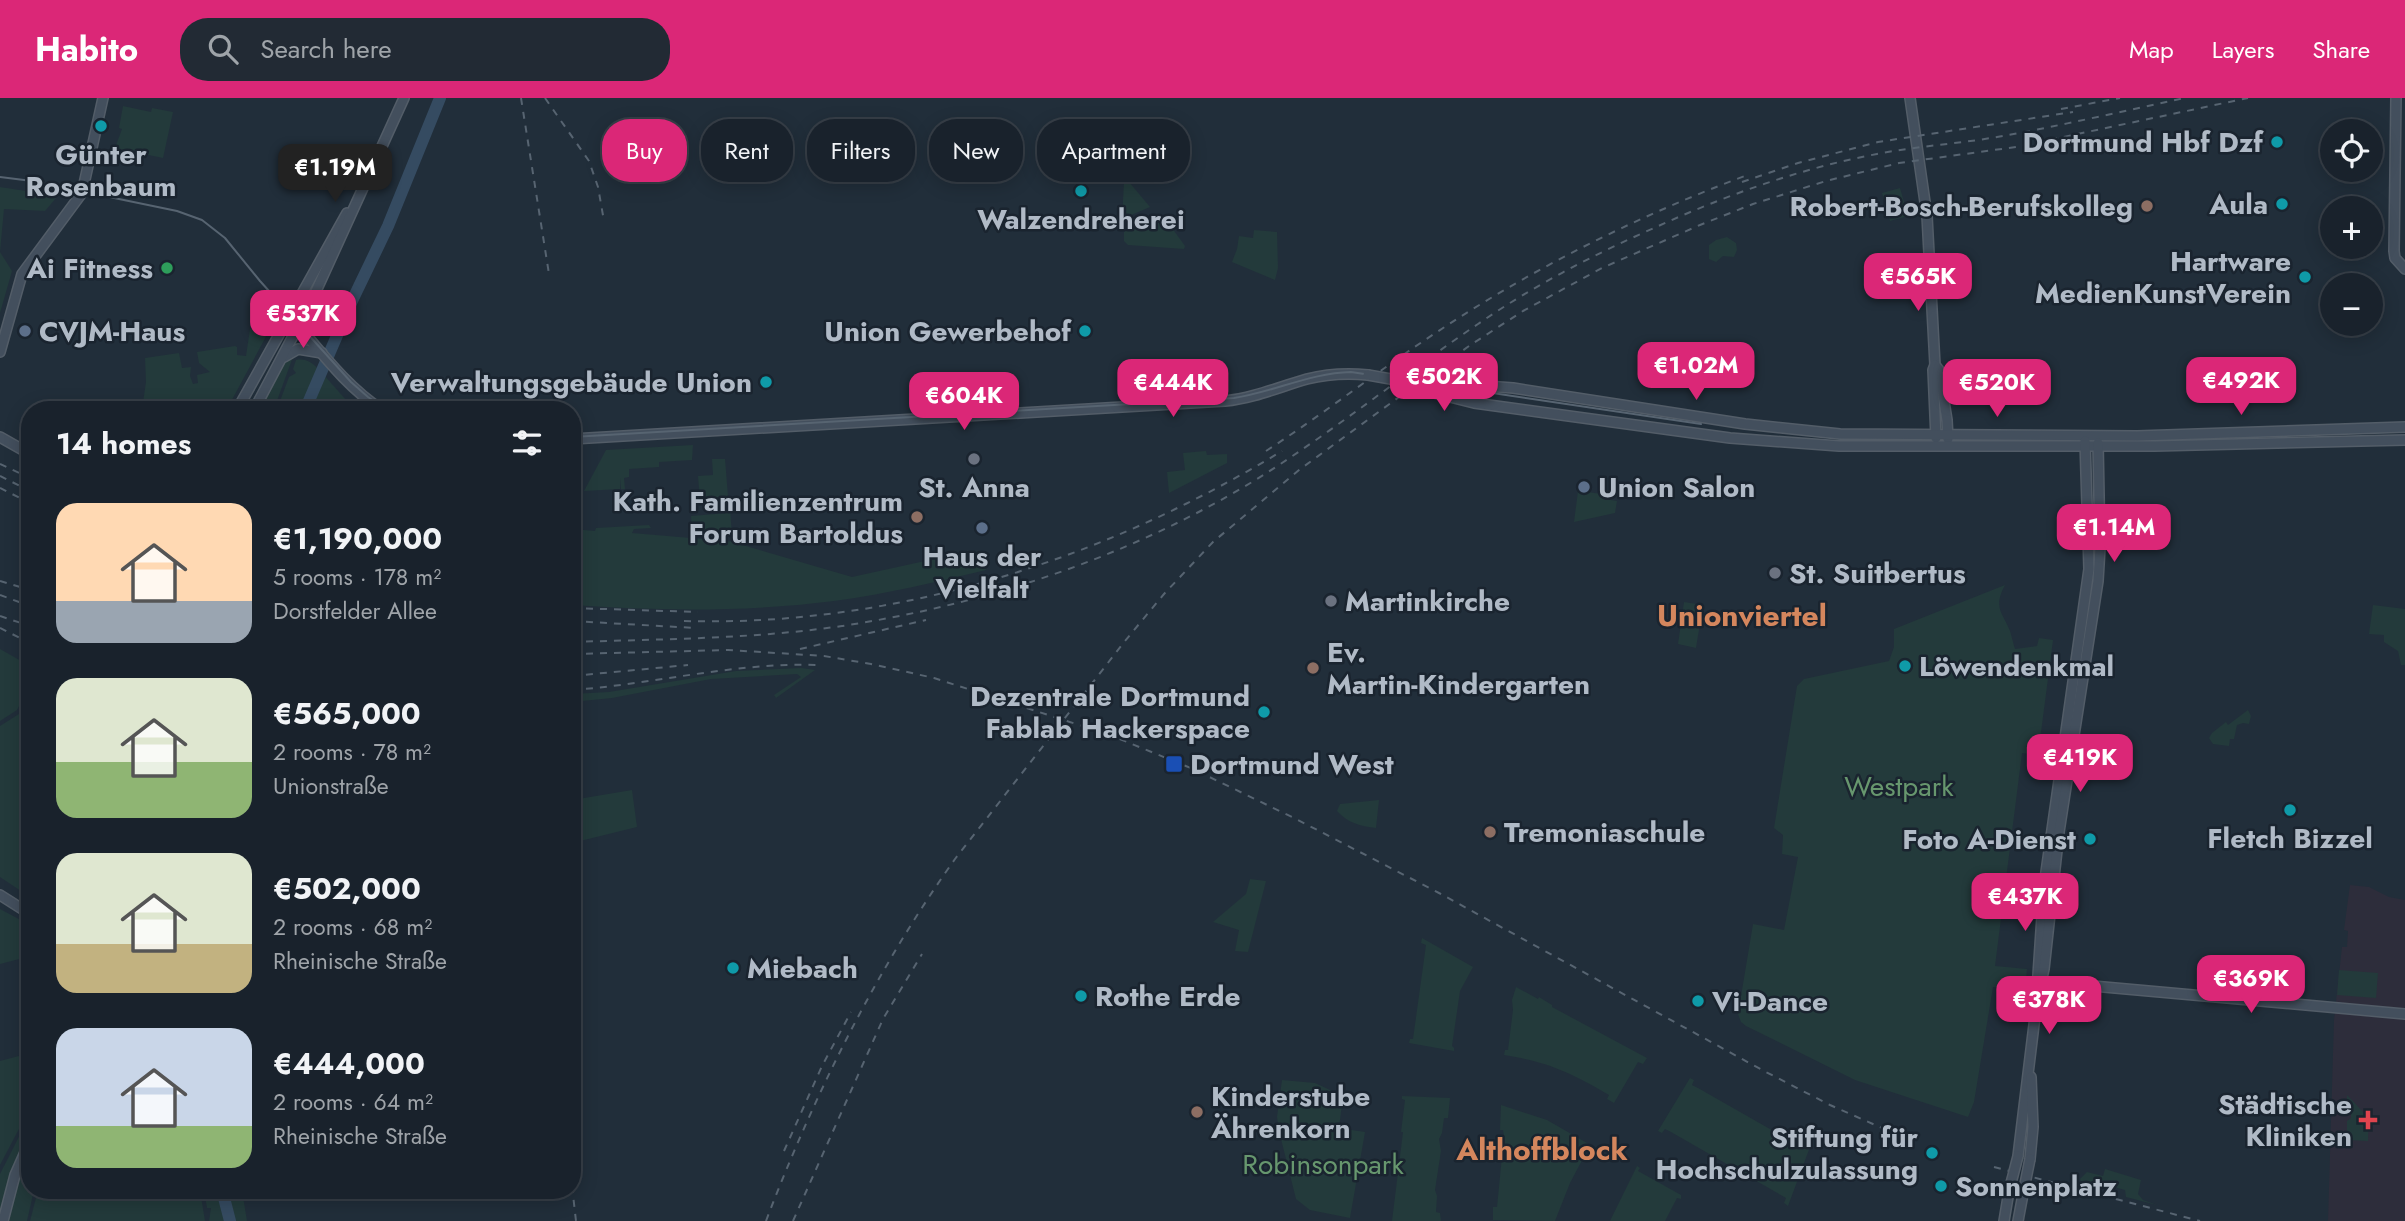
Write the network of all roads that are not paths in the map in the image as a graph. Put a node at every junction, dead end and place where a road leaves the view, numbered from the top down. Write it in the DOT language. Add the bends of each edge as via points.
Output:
graph roads {
  1 [pos="103,98"];
  2 [pos="404,98"];
  3 [pos="1910,98"];
  4 [pos="2396,98"];
  5 [pos="363,188"];
  6 [pos="2405,269"];
  7 [pos="289,315"];
  8 [pos="299,326"];
  9 [pos="0,352"];
  10 [pos="322,353"];
  11 [pos="281,359"];
  12 [pos="1936,365"];
  13 [pos="1402,381"];
  14 [pos="242,401"];
  15 [pos="259,401"];
  16 [pos="367,401"];
  17 [pos="2405,427"];
  18 [pos="2284,430"];
  19 [pos="1936,435"];
  20 [pos="1948,435"];
  21 [pos="2085,436"];
  22 [pos="2098,436"];
  23 [pos="0,437"];
  24 [pos="581,438"];
  25 [pos="2405,440"];
  26 [pos="2284,442"];
  27 [pos="1948,446"];
  28 [pos="2085,446"];
  29 [pos="2098,446"];
  30 [pos="1937,447"];
  31 [pos="21,449"];
  32 [pos="0,890"];
  33 [pos="0,895"];
  34 [pos="21,903"];
  35 [pos="21,908"];
  36 [pos="2039,981"];
  37 [pos="2405,1014"];
  38 [pos="2030,1070"];
  39 [pos="21,1161"];
  40 [pos="2020,1205"];
  41 [pos="2006,1206"];
  42 [pos="3,1221"];
  43 [pos="2004,1221"];
  44 [pos="2018,1221"];
  1 -- 9 [label="main road" via="82,193 22,274"];
  2 -- 5 [label="main road"];
  3 -- 12 [label="main road" via="1927,216"];
  4 -- 6 [label="main road" via="2394,251"];
  5 -- 7 [label="main road"];
  5 -- 8 [label="main road"];
  7 -- 8 [label="main road"];
  7 -- 14 [label="main road"];
  8 -- 10 [label="main road"];
  8 -- 11 [label="main road"];
  10 -- 11 [label="main road" via="302,349"];
  10 -- 16 [label="main road"];
  11 -- 15 [label="main road"];
  12 -- 19 [label="main road"];
  12 -- 20 [label="main road"];
  13 -- 19 [label="main road, bridge" via="1513,388 1786,429"];
  13 -- 24 [label="main road, bridge" via="1333,374 1225,401"];
  13 -- 30 [label="main road, bridge" via="1473,403 1730,438"];
  17 -- 18 [label="main road"];
  18 -- 22 [label="main road"];
  18 -- 26 [label="main road"];
  19 -- 20 [label="main road"];
  19 -- 30 [label="main road"];
  20 -- 21 [label="main road"];
  20 -- 27 [label="main road"];
  21 -- 22 [label="main road"];
  21 -- 28 [label="main road"];
  22 -- 29 [label="main road"];
  23 -- 31 [label="main road"];
  25 -- 26 [label="main road"];
  26 -- 29 [label="main road"];
  27 -- 28 [label="main road"];
  27 -- 30 [label="main road"];
  28 -- 29 [label="main road"];
  28 -- 36 [label="main road" via="2089,569 2044,886"];
  29 -- 36 [label="main road" via="2098,581"];
  32 -- 34 [label="main road"];
  33 -- 35 [label="main road"];
  36 -- 37 [label="main road"];
  36 -- 38 [label="main road"];
  38 -- 40 [label="main road, bridge" via="2033,1127"];
  38 -- 41 [label="main road, bridge"];
  39 -- 42 [label="main road"];
  40 -- 41 [label="main road"];
  40 -- 44 [label="main road"];
  41 -- 43 [label="main road"];
}
